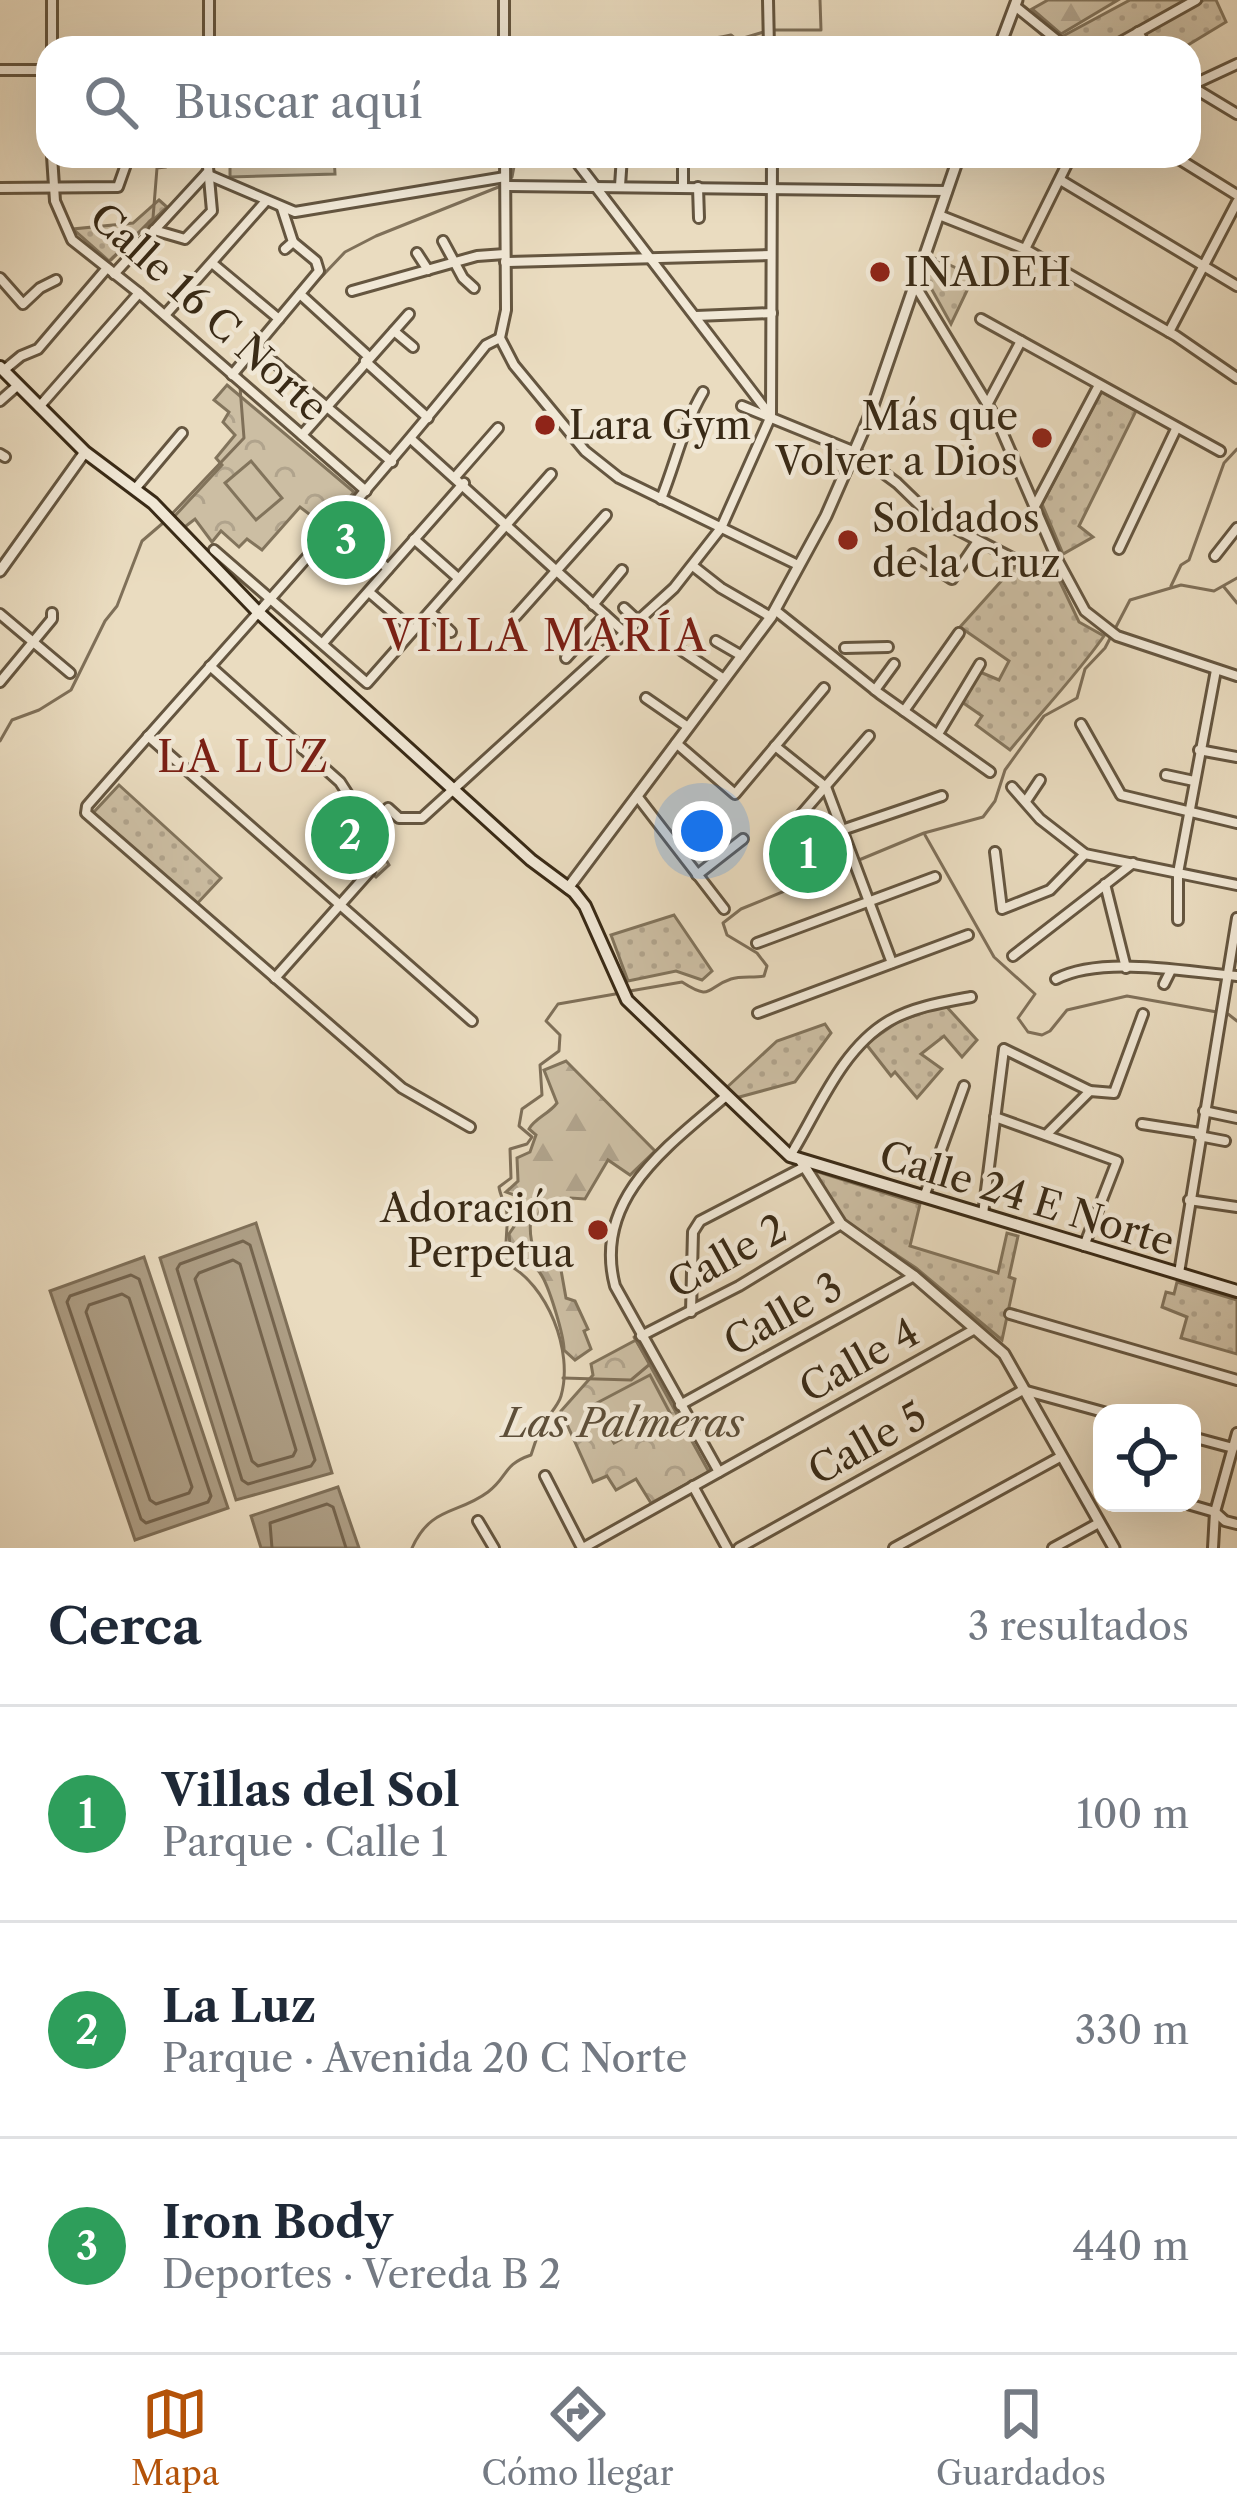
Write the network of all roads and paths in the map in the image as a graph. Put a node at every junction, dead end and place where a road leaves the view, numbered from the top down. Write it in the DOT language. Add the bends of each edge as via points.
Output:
graph roads {
  1 [pos="52,0"];
  2 [pos="209,0"];
  3 [pos="504,0"];
  4 [pos="768,0"];
  5 [pos="1036,0"];
  6 [pos="1196,0"];
  7 [pos="1018,5"];
  8 [pos="1138,32"];
  9 [pos="52,36"];
  10 [pos="209,36"];
  11 [pos="504,36"];
  12 [pos="770,36"];
  13 [pos="1004,36"];
  14 [pos="1053,36"];
  15 [pos="1131,36"];
  16 [pos="1140,36"];
  17 [pos="1237,64"];
  18 [pos="0,70"];
  19 [pos="36,70"];
  20 [pos="1201,80"];
  21 [pos="1201,92"];
  22 [pos="1237,113"];
  23 [pos="52,168"];
  24 [pos="125,168"];
  25 [pos="206,168"];
  26 [pos="505,168"];
  27 [pos="582,168"];
  28 [pos="621,168"];
  29 [pos="683,168"];
  30 [pos="772,168"];
  31 [pos="955,168"];
  32 [pos="1067,168"];
  33 [pos="1192,168"];
  34 [pos="206,174"];
  35 [pos="1062,181"];
  36 [pos="506,182"];
  37 [pos="596,186"];
  38 [pos="620,186"];
  39 [pos="683,187"];
  40 [pos="698,187"];
  41 [pos="0,188"];
  42 [pos="52,188"];
  43 [pos="772,188"];
  44 [pos="947,191"];
  45 [pos="1237,198"];
  46 [pos="266,202"];
  47 [pos="282,207"];
  48 [pos="938,215"];
  49 [pos="699,218"];
  50 [pos="154,230"];
  51 [pos="443,241"];
  52 [pos="1025,249"];
  53 [pos="417,253"];
  54 [pos="771,255"];
  55 [pos="648,256"];
  56 [pos="505,258"];
  57 [pos="455,262"];
  58 [pos="212,263"];
  59 [pos="1203,266"];
  60 [pos="428,270"];
  61 [pos="110,271"];
  62 [pos="0,278"];
  63 [pos="56,280"];
  64 [pos="914,284"];
  65 [pos="1237,286"];
  66 [pos="474,288"];
  67 [pos="352,291"];
  68 [pos="140,293"];
  69 [pos="302,296"];
  70 [pos="772,313"];
  71 [pos="409,314"];
  72 [pos="165,315"];
  73 [pos="696,316"];
  74 [pos="981,319"];
  75 [pos="279,320"];
  76 [pos="394,331"];
  77 [pos="1169,332"];
  78 [pos="500,338"];
  79 [pos="1021,340"];
  80 [pos="413,347"];
  81 [pos="258,349"];
  82 [pos="367,359"];
  83 [pos="2,369"];
  84 [pos="1237,378"];
  85 [pos="238,380"];
  86 [pos="17,386"];
  87 [pos="1100,386"];
  88 [pos="704,392"];
  89 [pos="0,400"];
  90 [pos="987,403"];
  91 [pos="328,406"];
  92 [pos="742,406"];
  93 [pos="39,407"];
  94 [pos="771,416"];
  95 [pos="428,418"];
  96 [pos="498,428"];
  97 [pos="1176,429"];
  98 [pos="182,433"];
  99 [pos="302,435"];
  100 [pos="411,439"];
  101 [pos="1220,451"];
  102 [pos="85,452"];
  103 [pos="855,452"];
  104 [pos="392,462"];
  105 [pos="551,474"];
  106 [pos="460,480"];
  107 [pos="135,489"];
  108 [pos="366,490"];
  109 [pos="661,499"];
  110 [pos="1035,507"];
  111 [pos="606,515"];
  112 [pos="337,522"];
  113 [pos="505,525"];
  114 [pos="721,528"];
  115 [pos="1237,528"];
  116 [pos="414,539"];
  117 [pos="978,541"];
  118 [pos="214,550"];
  119 [pos="1119,550"];
  120 [pos="913,554"];
  121 [pos="1215,556"];
  122 [pos="1058,561"];
  123 [pos="797,565"];
  124 [pos="693,566"];
  125 [pos="388,569"];
  126 [pos="622,570"];
  127 [pos="0,571"];
  128 [pos="554,572"];
  129 [pos="458,578"];
  130 [pos="369,592"];
  131 [pos="271,598"];
  132 [pos="593,605"];
  133 [pos="624,608"];
  134 [pos="258,612"];
  135 [pos="430,612"];
  136 [pos="52,613"];
  137 [pos="773,613"];
  138 [pos="0,614"];
  139 [pos="604,615"];
  140 [pos="516,616"];
  141 [pos="638,621"];
  142 [pos="414,630"];
  143 [pos="451,632"];
  144 [pos="625,633"];
  145 [pos="959,633"];
  146 [pos="32,641"];
  147 [pos="716,641"];
  148 [pos="323,643"];
  149 [pos="889,647"];
  150 [pos="844,648"];
  151 [pos="681,650"];
  152 [pos="742,656"];
  153 [pos="566,658"];
  154 [pos="894,664"];
  155 [pos="980,664"];
  156 [pos="210,666"];
  157 [pos="1216,670"];
  158 [pos="70,674"];
  159 [pos="1237,676"];
  160 [pos="724,679"];
  161 [pos="0,682"];
  162 [pos="824,688"];
  163 [pos="875,690"];
  164 [pos="646,698"];
  165 [pos="904,711"];
  166 [pos="950,714"];
  167 [pos="960,721"];
  168 [pos="1081,724"];
  169 [pos="688,727"];
  170 [pos="938,734"];
  171 [pos="148,736"];
  172 [pos="869,736"];
  173 [pos="676,743"];
  174 [pos="776,746"];
  175 [pos="1199,750"];
  176 [pos="1237,758"];
  177 [pos="990,772"];
  178 [pos="1166,775"];
  179 [pos="1040,779"];
  180 [pos="1194,781"];
  181 [pos="826,787"];
  182 [pos="1012,787"];
  183 [pos="453,790"];
  184 [pos="637,796"];
  185 [pos="942,796"];
  186 [pos="1026,801"];
  187 [pos="356,807"];
  188 [pos="388,808"];
  189 [pos="1189,813"];
  190 [pos="1237,823"];
  191 [pos="842,830"];
  192 [pos="743,839"];
  193 [pos="774,846"];
  194 [pos="994,852"];
  195 [pos="1085,854"];
  196 [pos="1135,862"];
  197 [pos="370,871"];
  198 [pos="1178,873"];
  199 [pos="697,874"];
  200 [pos="935,878"];
  201 [pos="1135,880"];
  202 [pos="1106,884"];
  203 [pos="1237,885"];
  204 [pos="568,888"];
  205 [pos="868,903"];
  206 [pos="340,908"];
  207 [pos="724,909"];
  208 [pos="1237,918"];
  209 [pos="1178,920"];
  210 [pos="968,935"];
  211 [pos="757,943"];
  212 [pos="1013,956"];
  213 [pos="892,964"];
  214 [pos="1126,968"];
  215 [pos="1170,972"];
  216 [pos="1233,976"];
  217 [pos="275,978"];
  218 [pos="1056,980"];
  219 [pos="1164,984"];
  220 [pos="970,997"];
  221 [pos="758,1013"];
  222 [pos="1143,1014"];
  223 [pos="472,1021"];
  224 [pos="964,1086"];
  225 [pos="1090,1091"];
  226 [pos="725,1097"];
  227 [pos="1204,1111"];
  228 [pos="995,1117"];
  229 [pos="1237,1118"];
  230 [pos="1142,1124"];
  231 [pos="470,1126"];
  232 [pos="1046,1135"];
  233 [pos="1199,1135"];
  234 [pos="1225,1141"];
  235 [pos="798,1161"];
  236 [pos="923,1198"];
  237 [pos="1189,1200"];
  238 [pos="1237,1207"];
  239 [pos="983,1216"];
  240 [pos="841,1224"];
  241 [pos="1084,1247"];
  242 [pos="1179,1275"];
  243 [pos="914,1276"];
  244 [pos="1237,1291"];
  245 [pos="692,1312"];
  246 [pos="1010,1314"];
  247 [pos="975,1330"];
  248 [pos="641,1336"];
  249 [pos="1237,1380"];
  250 [pos="1023,1390"];
  251 [pos="680,1405"];
  252 [pos="1093,1409"];
  253 [pos="1237,1432"];
  254 [pos="1201,1441"];
  255 [pos="1233,1454"];
  256 [pos="1060,1457"];
  257 [pos="718,1472"];
  258 [pos="545,1476"];
  259 [pos="693,1486"];
  260 [pos="1201,1508"];
  261 [pos="1215,1512"];
  262 [pos="478,1521"];
  263 [pos="1097,1524"];
  264 [pos="1237,1524"];
  265 [pos="494,1548"];
  266 [pos="583,1548"];
  267 [pos="727,1548"];
  268 [pos="739,1548"];
  269 [pos="895,1548"];
  270 [pos="1053,1548"];
  271 [pos="1114,1548"];
  272 [pos="1213,1548"];
  1 -- 9 [label="street"];
  2 -- 10 [label="street"];
  3 -- 11 [label="street"];
  4 -- 12 [label="street"];
  5 -- 7 [label="street"];
  6 -- 8 [label="street"];
  7 -- 13 [label="street"];
  7 -- 14 [label="street"];
  8 -- 15 [label="street"];
  8 -- 16 [label="street"];
  17 -- 20 [label="street"];
  18 -- 19 [label="street"];
  21 -- 22 [label="street"];
  23 -- 42 [label="street, Calle 16 C Norte"];
  24 -- 42 [label="street" via="118,187"];
  25 -- 34 [label="street"];
  26 -- 36 [label="street"];
  27 -- 37 [label="street"];
  28 -- 38 [label="street"];
  29 -- 39 [label="street"];
  30 -- 43 [label="street"];
  31 -- 44 [label="street"];
  32 -- 35 [label="street"];
  33 -- 45 [label="street"];
  34 -- 46 [label="street"];
  34 -- 50 [label="street"];
  34 -- 50 [label="street" via="212,212 185,239"];
  35 -- 52 [label="street"];
  35 -- 59 [label="street"];
  36 -- 37 [label="street"];
  36 -- 47 [label="street" via="295,212"];
  36 -- 56 [label="street"];
  37 -- 38 [label="street"];
  37 -- 55 [label="street"];
  38 -- 39 [label="street"];
  39 -- 40 [label="street"];
  40 -- 43 [label="street"];
  40 -- 49 [label="street"];
  41 -- 42 [label="street"];
  42 -- 61 [label="street, Calle 16 C Norte" via="72,240"];
  43 -- 44 [label="street"];
  43 -- 54 [label="street"];
  44 -- 48 [label="street"];
  45 -- 59 [label="street"];
  46 -- 47 [label="street"];
  46 -- 58 [label="street"];
  47 -- 69 [label="street" via="289,245 319,268"];
  48 -- 52 [label="street"];
  48 -- 64 [label="street"];
  50 -- 61 [label="street"];
  51 -- 57 [label="street"];
  52 -- 77 [label="street"];
  53 -- 60 [label="street"];
  54 -- 55 [label="street"];
  54 -- 70 [label="street"];
  55 -- 56 [label="street"];
  55 -- 73 [label="street"];
  56 -- 57 [label="street"];
  56 -- 78 [label="street"];
  57 -- 60 [label="street"];
  57 -- 66 [label="street"];
  58 -- 72 [label="street"];
  58 -- 75 [label="street"];
  59 -- 65 [label="street"];
  59 -- 77 [label="street"];
  60 -- 67 [label="street"];
  61 -- 68 [label="street, Calle 16 C Norte"];
  61 -- 83 [label="street" via="38,350"];
  62 -- 63 [label="street" via="23,304"];
  64 -- 90 [label="street"];
  64 -- 103 [label="street"];
  68 -- 72 [label="street, Calle 16 C Norte"];
  68 -- 93 [label="street"];
  69 -- 75 [label="street"];
  69 -- 82 [label="street"];
  70 -- 73 [label="street"];
  70 -- 94 [label="street"];
  71 -- 76 [label="street"];
  72 -- 85 [label="street, Calle 16 C Norte"];
  73 -- 94 [label="street"];
  74 -- 79 [label="street"];
  75 -- 81 [label="street"];
  76 -- 80 [label="street"];
  76 -- 82 [label="street"];
  77 -- 84 [label="street"];
  78 -- 95 [label="street"];
  78 -- 109 [label="street" via="585,451"];
  79 -- 87 [label="street"];
  79 -- 90 [label="street"];
  81 -- 85 [label="street"];
  81 -- 91 [label="street"];
  82 -- 91 [label="street"];
  82 -- 95 [label="street"];
  83 -- 86 [label="main road, Calle 24 E Norte"];
  85 -- 99 [label="street, Calle 16 C Norte"];
  86 -- 89 [label="street"];
  86 -- 93 [label="main road, Calle 24 E Norte"];
  87 -- 97 [label="street"];
  87 -- 110 [label="street"];
  88 -- 109 [label="street" via="685,423"];
  90 -- 110 [label="street"];
  91 -- 99 [label="street"];
  91 -- 104 [label="street"];
  92 -- 94 [label="street"];
  93 -- 102 [label="main road, Calle 24 E Norte"];
  94 -- 103 [label="street"];
  94 -- 114 [label="street"];
  95 -- 100 [label="street"];
  96 -- 106 [label="street"];
  97 -- 101 [label="street"];
  97 -- 119 [label="street"];
  98 -- 107 [label="street"];
  99 -- 108 [label="street, Calle 16 C Norte"];
  100 -- 104 [label="street"];
  100 -- 106 [label="street"];
  102 -- 107 [label="main road, Calle 24 E Norte"];
  102 -- 127 [label="street"];
  103 -- 117 [label="street" via="931,515"];
  103 -- 123 [label="street"];
  104 -- 108 [label="street"];
  105 -- 113 [label="street"];
  106 -- 113 [label="street"];
  106 -- 116 [label="street"];
  107 -- 134 [label="main road, Calle 24 E Norte"];
  108 -- 112 [label="street"];
  109 -- 114 [label="street"];
  110 -- 122 [label="street"];
  111 -- 128 [label="street"];
  112 -- 125 [label="street"];
  112 -- 131 [label="street"];
  113 -- 128 [label="street"];
  113 -- 129 [label="street"];
  114 -- 123 [label="street"];
  114 -- 124 [label="street"];
  115 -- 121 [label="street"];
  116 -- 125 [label="street"];
  116 -- 129 [label="street"];
  117 -- 120 [label="street" via="952,579"];
  117 -- 122 [label="street" via="1018,561"];
  118 -- 131 [label="street"];
  122 -- 157 [label="street" via="1085,611 1104,628"];
  123 -- 137 [label="street"];
  124 -- 137 [label="street"];
  124 -- 141 [label="street"];
  125 -- 130 [label="street"];
  126 -- 132 [label="street"];
  128 -- 132 [label="street"];
  128 -- 140 [label="street"];
  129 -- 135 [label="street"];
  130 -- 142 [label="street"];
  130 -- 148 [label="street"];
  131 -- 134 [label="street"];
  131 -- 148 [label="street"];
  132 -- 139 [label="street"];
  133 -- 141 [label="street"];
  134 -- 156 [label="street"];
  134 -- 183 [label="main road, Calle 24 E Norte"];
  135 -- 142 [label="street"];
  135 -- 143 [label="street"];
  136 -- 146 [label="street"];
  137 -- 152 [label="street"];
  137 -- 163 [label="street"];
  138 -- 146 [label="street"];
  139 -- 144 [label="street"];
  139 -- 153 [label="street"];
  141 -- 144 [label="street"];
  142 -- 148 [label="street" via="367,683"];
  144 -- 183 [label="street"];
  145 -- 165 [label="street"];
  146 -- 158 [label="street"];
  146 -- 161 [label="street"];
  147 -- 152 [label="street"];
  149 -- 150 [label="street"];
  151 -- 160 [label="street"];
  152 -- 160 [label="street"];
  154 -- 163 [label="street"];
  155 -- 166 [label="street"];
  156 -- 171 [label="street"];
  156 -- 187 [label="street" via="340,782"];
  157 -- 159 [label="street"];
  157 -- 175 [label="street"];
  160 -- 169 [label="street"];
  162 -- 174 [label="street"];
  163 -- 165 [label="street"];
  164 -- 169 [label="street"];
  165 -- 170 [label="street"];
  166 -- 167 [label="street"];
  166 -- 170 [label="street"];
  168 -- 189 [label="street" via="1121,795"];
  169 -- 173 [label="street"];
  170 -- 177 [label="street"];
  171 -- 206 [label="street"];
  171 -- 217 [label="street" via="86,813"];
  172 -- 181 [label="street"];
  173 -- 174 [label="street" via="735,794"];
  173 -- 184 [label="street"];
  174 -- 181 [label="street"];
  175 -- 176 [label="street"];
  175 -- 180 [label="street"];
  178 -- 180 [label="street"];
  179 -- 186 [label="street"];
  180 -- 189 [label="street"];
  181 -- 191 [label="street"];
  181 -- 193 [label="street"];
  182 -- 186 [label="street"];
  183 -- 188 [label="street" via="422,818 399,818"];
  183 -- 204 [label="main road, Calle 24 E Norte"];
  184 -- 199 [label="street"];
  184 -- 204 [label="street"];
  185 -- 191 [label="street"];
  186 -- 195 [label="street"];
  189 -- 190 [label="street"];
  189 -- 198 [label="street"];
  191 -- 205 [label="street"];
  192 -- 199 [label="street"];
  194 -- 195 [label="street" via="1003,909 1050,890"];
  195 -- 196 [label="street"];
  196 -- 198 [label="street"];
  196 -- 201 [label="street"];
  196 -- 202 [label="street"];
  197 -- 206 [label="street"];
  198 -- 203 [label="street"];
  198 -- 209 [label="street"];
  199 -- 207 [label="street"];
  200 -- 205 [label="street"];
  202 -- 212 [label="street"];
  202 -- 214 [label="street"];
  204 -- 226 [label="main road, Calle 24 E Norte" via="585,906 623,992"];
  205 -- 211 [label="street"];
  205 -- 213 [label="street"];
  206 -- 217 [label="street"];
  206 -- 223 [label="street"];
  208 -- 216 [label="street"];
  210 -- 213 [label="street"];
  213 -- 221 [label="street"];
  214 -- 215 [label="street"];
  214 -- 218 [label="street" via="1076,969"];
  215 -- 216 [label="street"];
  215 -- 219 [label="street"];
  216 -- 227 [label="street"];
  217 -- 231 [label="street" via="402,1088"];
  220 -- 235 [label="street" via="887,1022 842,1065"];
  222 -- 225 [label="street" via="1114,1093"];
  224 -- 236 [label="street"];
  225 -- 228 [label="street" via="1004,1049"];
  225 -- 232 [label="street"];
  226 -- 235 [label="main road, Calle 24 E Norte"];
  226 -- 248 [label="street" via="623,1198 611,1272"];
  227 -- 229 [label="street"];
  227 -- 233 [label="street"];
  228 -- 232 [label="street"];
  228 -- 239 [label="street"];
  230 -- 233 [label="street"];
  232 -- 241 [label="street" via="1117,1161"];
  233 -- 234 [label="street"];
  233 -- 237 [label="street"];
  235 -- 236 [label="main road, Calle 24 E Norte"];
  235 -- 240 [label="street"];
  235 -- 245 [label="street" via="700,1221 693,1232"];
  236 -- 239 [label="main road, Calle 24 E Norte"];
  237 -- 238 [label="street"];
  237 -- 242 [label="street"];
  239 -- 241 [label="main road, Calle 24 E Norte"];
  240 -- 243 [label="street"];
  240 -- 245 [label="street, Calle 2"];
  241 -- 242 [label="main road, Calle 24 E Norte"];
  242 -- 244 [label="main road, Calle 24 E Norte"];
  243 -- 247 [label="street"];
  243 -- 251 [label="street, Calle 3"];
  245 -- 248 [label="street, Calle 2"];
  246 -- 249 [label="street"];
  247 -- 250 [label="street" via="1004,1354"];
  247 -- 257 [label="street, Calle 4"];
  248 -- 251 [label="street"];
  250 -- 252 [label="street"];
  250 -- 256 [label="street"];
  250 -- 268 [label="street, Calle 5"];
  251 -- 257 [label="street"];
  253 -- 255 [label="street"];
  254 -- 255 [label="street"];
  255 -- 261 [label="street"];
  256 -- 263 [label="street"];
  256 -- 269 [label="street"];
  257 -- 259 [label="street, Calle 4"];
  258 -- 266 [label="street"];
  259 -- 266 [label="street, Calle 4"];
  259 -- 267 [label="street"];
  260 -- 261 [label="street"];
  261 -- 264 [label="street"];
  261 -- 272 [label="street"];
  262 -- 265 [label="street"];
  263 -- 270 [label="street"];
  263 -- 271 [label="street"];
}
